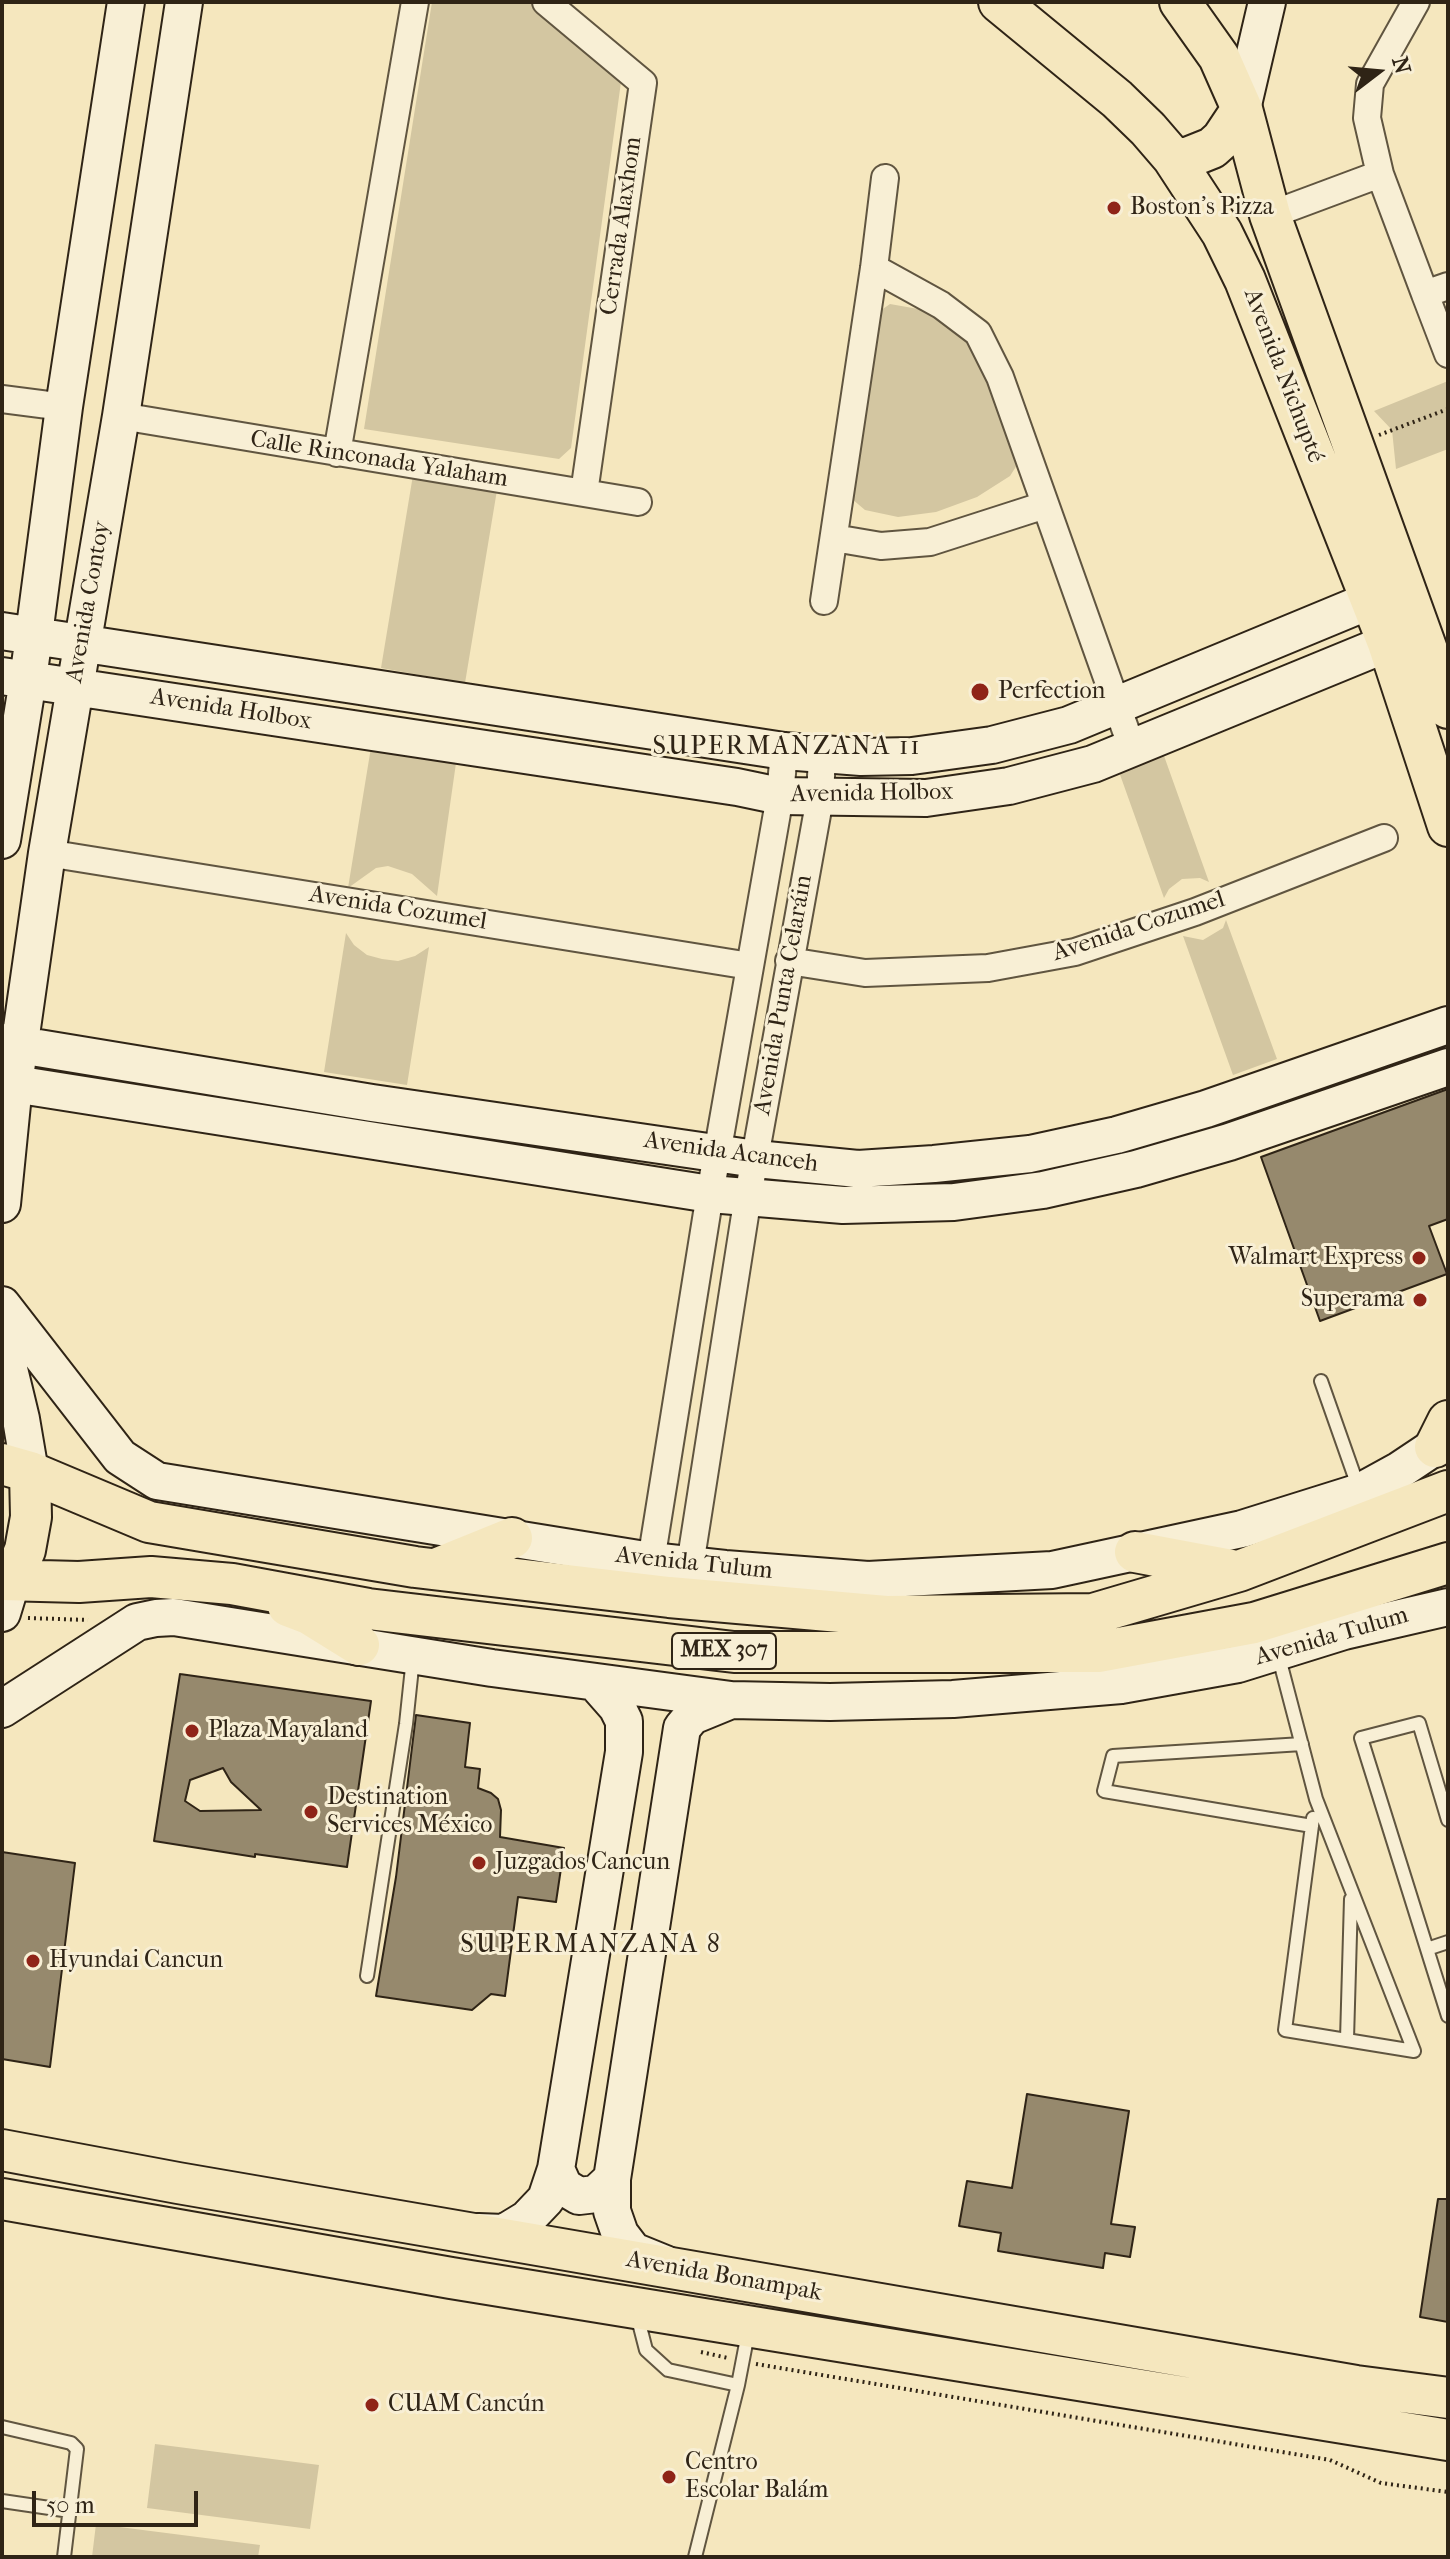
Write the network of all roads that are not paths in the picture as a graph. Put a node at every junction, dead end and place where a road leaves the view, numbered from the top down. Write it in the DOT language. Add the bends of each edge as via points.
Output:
graph roads {
  1 [pos="126,2"];
  2 [pos="184,2"];
  3 [pos="415,2"];
  4 [pos="546,2"];
  5 [pos="999,2"];
  6 [pos="1180,2"];
  7 [pos="1267,2"];
  8 [pos="1416,2"];
  9 [pos="1242,109"];
  10 [pos="108,110"];
  11 [pos="166,116"];
  12 [pos="1173,158"];
  13 [pos="1380,174"];
  14 [pos="885,178"];
  15 [pos="1270,215"];
  16 [pos="1222,233"];
  17 [pos="874,268"];
  18 [pos="1437,290"];
  19 [pos="1448,354"];
  20 [pos="2,399"];
  21 [pos="64,407"];
  22 [pos="121,416"];
  23 [pos="337,453"];
  24 [pos="584,493"];
  25 [pos="638,502"];
  26 [pos="1045,505"];
  27 [pos="834,538"];
  28 [pos="1371,600"];
  29 [pos="824,601"];
  30 [pos="18,633"];
  31 [pos="82,642"];
  32 [pos="1388,643"];
  33 [pos="15,678"];
  34 [pos="74,686"];
  35 [pos="1117,707"];
  36 [pos="1448,708"];
  37 [pos="1132,748"];
  38 [pos="784,751"];
  39 [pos="822,755"];
  40 [pos="780,796"];
  41 [pos="820,798"];
  42 [pos="1448,826"];
  43 [pos="1384,838"];
  44 [pos="2,840"];
  45 [pos="47,853"];
  46 [pos="789,961"];
  47 [pos="750,966"];
  48 [pos="1448,1025"];
  49 [pos="11,1043"];
  50 [pos="1448,1067"];
  51 [pos="8,1083"];
  52 [pos="718,1152"];
  53 [pos="756,1159"];
  54 [pos="710,1194"];
  55 [pos="748,1196"];
  56 [pos="2,1204"];
  57 [pos="2,1305"];
  58 [pos="2,1340"];
  59 [pos="1321,1381"];
  60 [pos="1444,1435"];
  61 [pos="16,1468"];
  62 [pos="1448,1491"];
  63 [pos="1360,1492"];
  64 [pos="512,1538"];
  65 [pos="1135,1552"];
  66 [pos="651,1561"];
  67 [pos="1448,1563"];
  68 [pos="690,1565"];
  69 [pos="433,1570"];
  70 [pos="1239,1571"];
  71 [pos="232,1584"];
  72 [pos="8,1598"];
  73 [pos="1448,1607"];
  74 [pos="359,1645"];
  75 [pos="1278,1653"];
  76 [pos="413,1654"];
  77 [pos="595,1682"];
  78 [pos="731,1700"];
  79 [pos="2,1709"];
  80 [pos="1302,1744"];
  81 [pos="624,1752"];
  82 [pos="678,1756"];
  83 [pos="1316,1799"];
  84 [pos="1448,1820"];
  85 [pos="1312,1826"];
  86 [pos="1351,1892"];
  87 [pos="1448,1942"];
  88 [pos="1427,1949"];
  89 [pos="367,1976"];
  90 [pos="1448,2016"];
  91 [pos="1347,2039"];
  92 [pos="2,2150"];
  93 [pos="556,2169"];
  94 [pos="612,2179"];
  95 [pos="2,2199"];
  96 [pos="461,2231"];
  97 [pos="674,2268"];
  98 [pos="636,2308"];
  99 [pos="749,2326"];
  100 [pos="738,2385"];
  101 [pos="1448,2398"];
  102 [pos="2,2427"];
  103 [pos="1448,2440"];
  104 [pos="2,2501"];
  105 [pos="70,2511"];
  106 [pos="64,2557"];
  107 [pos="695,2557"];
  1 -- 10 [label="street, Avenida Contoy"];
  2 -- 11 [label="street, Avenida Contoy"];
  3 -- 23 [label="street"];
  4 -- 24 [label="street, Cerrada Alaxhom" via="643,83"];
  5 -- 12 [label="main road, Avenida Nichupté" via="1117,99"];
  6 -- 9 [label="main road, Avenida Nichupté" via="1219,57"];
  7 -- 9 [label="street"];
  8 -- 13 [label="street" via="1370,84 1367,118"];
  9 -- 12 [label="main road" via="1212,148"];
  9 -- 15 [label="main road, Avenida Nichupté"];
  10 -- 11 [label="street"];
  10 -- 21 [label="street, Avenida Contoy"];
  11 -- 22 [label="street, Avenida Contoy"];
  12 -- 16 [label="main road, Avenida Nichupté"];
  13 -- 15 [label="street"];
  13 -- 18 [label="street"];
  14 -- 17 [label="street"];
  15 -- 16 [label="main road" via="1240,216"];
  15 -- 36 [label="main road, Avenida Nichupté"];
  16 -- 28 [label="main road, Avenida Nichupté"];
  17 -- 26 [label="street" via="941,305 978,333 1000,377"];
  17 -- 27 [label="street"];
  18 -- 19 [label="street"];
  20 -- 21 [label="street"];
  21 -- 30 [label="street, Avenida Contoy"];
  22 -- 23 [label="street, Calle Rinconada Yalaham"];
  22 -- 31 [label="street, Avenida Contoy"];
  23 -- 24 [label="street, Calle Rinconada Yalaham"];
  24 -- 25 [label="street, Calle Rinconada Yalaham"];
  26 -- 27 [label="street" via="930,542 881,546"];
  26 -- 35 [label="street"];
  27 -- 29 [label="street"];
  28 -- 32 [label="main road, Avenida Nichupté"];
  28 -- 35 [label="street, Avenida Holbox"];
  30 -- 31 [label="street, Avenida Holbox"];
  30 -- 33 [label="street, Avenida Contoy"];
  31 -- 34 [label="street, Avenida Contoy"];
  31 -- 38 [label="street, Avenida Holbox"];
  32 -- 37 [label="street, Avenida Holbox"];
  32 -- 42 [label="main road, Avenida Nichupté"];
  33 -- 34 [label="street, Avenida Holbox"];
  33 -- 44 [label="street, Avenida Contoy"];
  34 -- 40 [label="street, Avenida Holbox"];
  34 -- 45 [label="street, Avenida Contoy"];
  35 -- 37 [label="street"];
  35 -- 39 [label="street, Avenida Holbox" via="992,745 912,756"];
  37 -- 41 [label="street, Avenida Holbox" via="1009,786 926,798"];
  38 -- 39 [label="street, Avenida Holbox"];
  38 -- 40 [label="street, Avenida Punta Celaráin"];
  39 -- 41 [label="street, Avenida Punta Celaráin"];
  40 -- 41 [label="street, Avenida Holbox"];
  40 -- 47 [label="street, Avenida Punta Celaráin"];
  41 -- 46 [label="street, Avenida Punta Celaráin"];
  43 -- 46 [label="street, Avenida Cozumel" via="1195,912 1075,952 988,968 865,973"];
  45 -- 47 [label="street, Avenida Cozumel"];
  45 -- 49 [label="street, Avenida Contoy"];
  46 -- 53 [label="street, Avenida Punta Celaráin"];
  47 -- 52 [label="street, Avenida Punta Celaráin"];
  48 -- 53 [label="street, Avenida Acanceh" via="1206,1109 1030,1154 858,1169"];
  49 -- 51 [label="street, Avenida Contoy"];
  49 -- 52 [label="street, Avenida Acanceh" via="372,1103"];
  50 -- 55 [label="street, Avenida Acanceh" via="1229,1142 1043,1190 954,1202 859,1204"];
  51 -- 54 [label="street, Avenida Acanceh"];
  51 -- 56 [label="street, Avenida Contoy"];
  52 -- 53 [label="street, Avenida Acanceh"];
  52 -- 54 [label="street, Avenida Punta Celaráin"];
  53 -- 55 [label="street, Avenida Punta Celaráin"];
  54 -- 55 [label="street, Avenida Acanceh"];
  54 -- 66 [label="street, Avenida Punta Celaráin"];
  55 -- 68 [label="street, Avenida Punta Celaráin"];
  57 -- 64 [label="street, Avenida Tulum" via="120,1457 157,1481"];
  58 -- 61 [label="street" via="21,1419"];
  59 -- 63 [label="lane"];
  60 -- 63 [label="street, Avenida Tulum"];
  61 -- 69 [label="main road, Avenida Tulum / MEX 307" via="149,1522"];
  61 -- 72 [label="main road" via="31,1517"];
  62 -- 70 [label="main road, Avenida Tulum / MEX 307"];
  63 -- 65 [label="street, Avenida Tulum" via="1242,1529"];
  64 -- 66 [label="street, Avenida Tulum"];
  64 -- 69 [label="main road"];
  65 -- 68 [label="street, Avenida Tulum" via="1052,1570 868,1580"];
  65 -- 70 [label="main road"];
  66 -- 68 [label="street, Avenida Tulum"];
  67 -- 71 [label="main road, Avenida Tulum / MEX 307" via="1254,1623 1098,1652 734,1652 441,1619"];
  69 -- 70 [label="main road, Avenida Tulum / MEX 307" via="886,1616 1093,1614"];
  71 -- 72 [label="main road, Avenida Tulum / MEX 307" via="151,1577 79,1582"];
  71 -- 74 [label="main road" via="309,1614"];
  73 -- 75 [label="street, Avenida Tulum"];
  74 -- 76 [label="street, Avenida Tulum"];
  74 -- 79 [label="street, Avenida Tulum" via="156,1618 137,1622"];
  75 -- 78 [label="street, Avenida Tulum" via="1121,1685 953,1699"];
  75 -- 80 [label="lane"];
  76 -- 77 [label="street, Avenida Tulum"];
  76 -- 89 [label="lane"];
  77 -- 78 [label="street, Avenida Tulum"];
  77 -- 81 [label="street" via="624,1721"];
  78 -- 82 [label="street" via="692,1716 682,1728"];
  80 -- 83 [label="lane"];
  80 -- 85 [label="lane" via="1113,1756 1104,1791"];
  81 -- 82 [label="street" via="633,1741 650,1737"];
  81 -- 93 [label="street"];
  82 -- 94 [label="street"];
  83 -- 85 [label="lane"];
  83 -- 86 [label="lane"];
  84 -- 88 [label="lane" via="1419,1723 1361,1738"];
  85 -- 91 [label="lane" via="1285,2030"];
  86 -- 91 [label="lane"];
  86 -- 91 [label="lane" via="1414,2051"];
  87 -- 88 [label="lane"];
  88 -- 90 [label="lane"];
  92 -- 96 [label="main road, Avenida Bonampak"];
  93 -- 94 [label="street" via="564,2187 579,2196 596,2194"];
  93 -- 96 [label="street" via="546,2199 527,2219 504,2233"];
  94 -- 97 [label="street" via="612,2211 620,2234 633,2251"];
  95 -- 98 [label="main road, Avenida Bonampak"];
  96 -- 97 [label="main road, Avenida Bonampak"];
  97 -- 101 [label="main road, Avenida Bonampak" via="1340,2384"];
  98 -- 99 [label="main road, Avenida Bonampak"];
  98 -- 100 [label="lane" via="646,2350 668,2370"];
  99 -- 100 [label="lane"];
  99 -- 103 [label="main road, Avenida Bonampak"];
  100 -- 107 [label="lane"];
  102 -- 105 [label="lane" via="71,2443 77,2449"];
  104 -- 105 [label="lane"];
  105 -- 106 [label="lane"];
}
